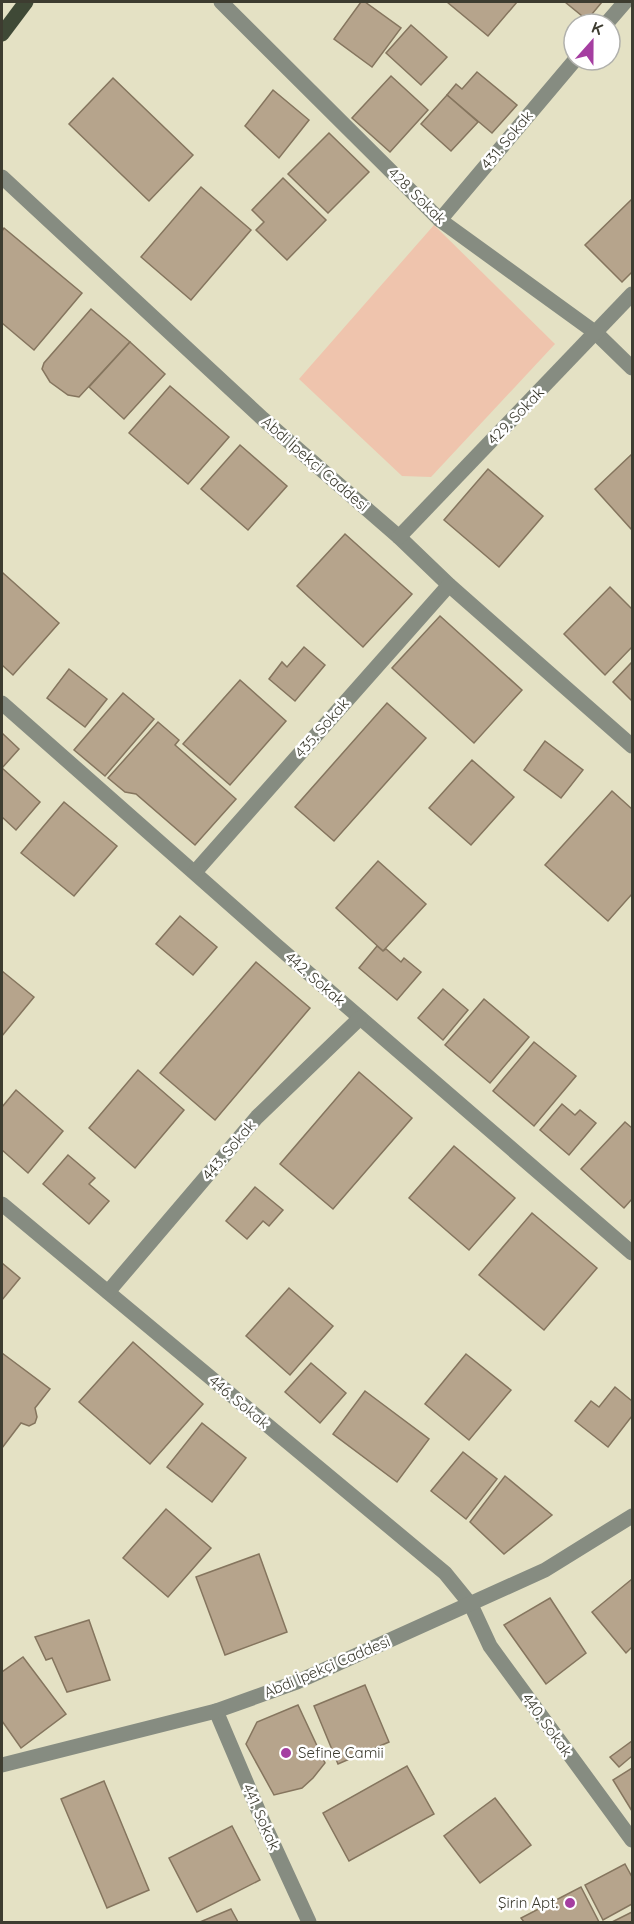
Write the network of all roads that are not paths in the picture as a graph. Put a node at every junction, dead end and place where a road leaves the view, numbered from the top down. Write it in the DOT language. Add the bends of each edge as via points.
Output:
graph roads {
  1 [pos="26,2"];
  2 [pos="221,2"];
  3 [pos="2,34"];
  4 [pos="565,72"];
  5 [pos="2,177"];
  6 [pos="440,220"];
  7 [pos="633,294"];
  8 [pos="596,333"];
  9 [pos="633,368"];
  10 [pos="399,537"];
  11 [pos="449,585"];
  12 [pos="2,703"];
  13 [pos="633,747"];
  14 [pos="195,872"];
  15 [pos="360,1018"];
  16 [pos="2,1204"];
  17 [pos="633,1253"];
  18 [pos="108,1292"];
  19 [pos="633,1516"];
  20 [pos="471,1605"];
  21 [pos="216,1711"];
  22 [pos="2,1765"];
  23 [pos="633,1840"];
  24 [pos="309,1923"];
  1 -- 3 [label="main road"];
  2 -- 6 [label="street, 428. Sokak"];
  4 -- 6 [label="street, 431. Sokak"];
  5 -- 10 [label="street, Abdi İpekçi Caddesi" via="263,419"];
  6 -- 8 [label="street, 428. Sokak"];
  7 -- 8 [label="street, 429. Sokak"];
  8 -- 9 [label="street, 428. Sokak"];
  8 -- 10 [label="street, 429. Sokak"];
  10 -- 11 [label="street, Abdi İpekçi Caddesi"];
  11 -- 13 [label="street, Abdi İpekçi Caddesi"];
  11 -- 14 [label="street, 435. Sokak"];
  12 -- 14 [label="street, 442. Sokak"];
  14 -- 15 [label="street, 442. Sokak"];
  15 -- 17 [label="street, 442. Sokak"];
  15 -- 18 [label="street, 443. Sokak" via="257,1117"];
  16 -- 18 [label="street, 446. Sokak"];
  18 -- 20 [label="street, 446. Sokak" via="445,1573"];
  19 -- 20 [label="street, Abdi İpekçi Caddesi" via="545,1570"];
  20 -- 21 [label="street, Abdi İpekçi Caddesi" via="297,1682"];
  20 -- 23 [label="street, 440. Sokak" via="490,1646"];
  21 -- 22 [label="street, Abdi İpekçi Caddesi"];
  21 -- 24 [label="street, 441. Sokak"];
}
